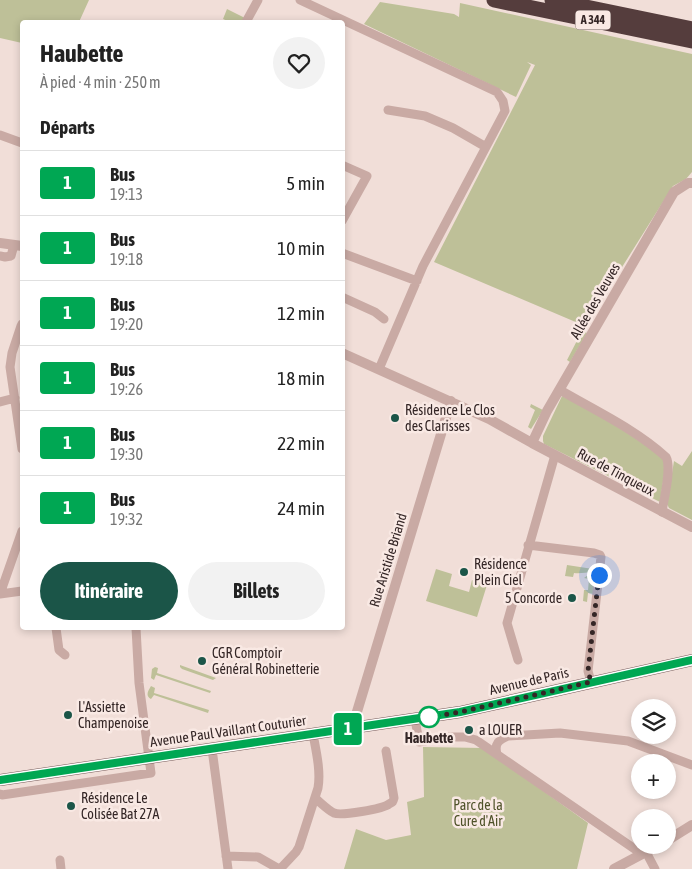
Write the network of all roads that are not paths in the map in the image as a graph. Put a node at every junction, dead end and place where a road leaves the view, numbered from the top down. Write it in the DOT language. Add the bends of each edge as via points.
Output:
graph roads {
  1 [pos="258,0"];
  2 [pos="300,0"];
  3 [pos="494,0"];
  4 [pos="552,0"];
  5 [pos="247,20"];
  6 [pos="343,20"];
  7 [pos="345,21"];
  8 [pos="692,28"];
  9 [pos="692,40"];
  10 [pos="388,110"];
  11 [pos="0,135"];
  12 [pos="20,143"];
  13 [pos="486,147"];
  14 [pos="345,166"];
  15 [pos="692,183"];
  16 [pos="345,216"];
  17 [pos="0,243"];
  18 [pos="18,246"];
  19 [pos="345,254"];
  20 [pos="0,256"];
  21 [pos="417,280"];
  22 [pos="345,298"];
  23 [pos="384,319"];
  24 [pos="20,329"];
  25 [pos="345,354"];
  26 [pos="380,369"];
  27 [pos="560,390"];
  28 [pos="15,398"];
  29 [pos="0,402"];
  30 [pos="449,406"];
  31 [pos="20,430"];
  32 [pos="530,442"];
  33 [pos="555,455"];
  34 [pos="662,512"];
  35 [pos="692,527"];
  36 [pos="20,537"];
  37 [pos="528,545"];
  38 [pos="20,591"];
  39 [pos="0,594"];
  40 [pos="56,630"];
  41 [pos="136,630"];
  42 [pos="65,655"];
  43 [pos="518,660"];
  44 [pos="692,660"];
  45 [pos="591,682"];
  46 [pos="460,712"];
  47 [pos="415,719"];
  48 [pos="357,727"];
  49 [pos="313,734"];
  50 [pos="212,749"];
  51 [pos="386,751"];
  52 [pos="497,754"];
  53 [pos="150,758"];
  54 [pos="692,765"];
  55 [pos="0,780"];
  56 [pos="0,794"];
  57 [pos="315,798"];
  58 [pos="692,825"];
  59 [pos="676,835"];
  60 [pos="631,844"];
  61 [pos="642,854"];
  62 [pos="645,854"];
  63 [pos="226,856"];
  64 [pos="228,869"];
  65 [pos="279,869"];
  66 [pos="614,869"];
  67 [pos="655,869"];
  1 -- 5 [label="street"];
  2 -- 6 [label="street"];
  3 -- 9 [label="highway, A 344"];
  4 -- 8 [label="highway, A 344"];
  7 -- 13 [label="street" via="497,92 504,101 505,111"];
  10 -- 13 [label="street" via="425,116"];
  11 -- 12 [label="street"];
  13 -- 21 [label="street"];
  14 -- 16 [label="street" via="367,176"];
  15 -- 27 [label="street, Allée des Veuves" via="674,192"];
  17 -- 18 [label="street"];
  18 -- 20 [label="street" via="11,256"];
  19 -- 21 [label="street"];
  21 -- 26 [label="street"];
  22 -- 23 [label="street"];
  24 -- 28 [label="street" via="10,367"];
  25 -- 26 [label="street, Rue de Tinqueux"];
  26 -- 30 [label="street, Rue de Tinqueux"];
  27 -- 32 [label="street, Allée des Veuves"];
  27 -- 34 [label="street" via="627,428 666,457 669,469"];
  28 -- 29 [label="street"];
  28 -- 31 [label="street"];
  30 -- 32 [label="street, Rue de Tinqueux" via="489,418"];
  30 -- 48 [label="street, Rue Aristide Briand" via="356,715"];
  32 -- 33 [label="street, Rue de Tinqueux"];
  33 -- 34 [label="street, Rue de Tinqueux"];
  33 -- 37 [label="street"];
  34 -- 35 [label="street, Rue de Tinqueux"];
  36 -- 39 [label="street"];
  37 -- 43 [label="street" via="507,623"];
  37 -- 45 [label="street" via="594,553 601,557 588,671"];
  38 -- 39 [label="street"];
  40 -- 42 [label="street" via="59,650"];
  41 -- 53 [label="street" via="139,683"];
  44 -- 45 [label="main road, Avenue de Paris"];
  45 -- 46 [label="main road, Avenue de Paris"];
  46 -- 47 [label="main road, Avenue Paul Vaillant Couturier"];
  47 -- 48 [label="main road, Avenue Paul Vaillant Couturier"];
  47 -- 52 [label="street" via="419,742 465,737 476,740"];
  48 -- 49 [label="main road, Avenue Paul Vaillant Couturier"];
  49 -- 50 [label="main road, Avenue Paul Vaillant Couturier"];
  49 -- 57 [label="street" via="319,784"];
  50 -- 53 [label="main road, Avenue Paul Vaillant Couturier"];
  50 -- 63 [label="street"];
  51 -- 57 [label="street" via="394,798 389,805 341,815"];
  52 -- 54 [label="street" via="497,743 508,736 560,733 628,741"];
  52 -- 60 [label="street"];
  53 -- 55 [label="main road, Avenue Paul Vaillant Couturier"];
  53 -- 56 [label="street" via="151,773"];
  57 -- 65 [label="street" via="299,847"];
  58 -- 59 [label="street"];
  61 -- 66 [label="street"];
  62 -- 67 [label="street"];
  63 -- 64 [label="street"];
  63 -- 65 [label="street" via="258,857"];
}
